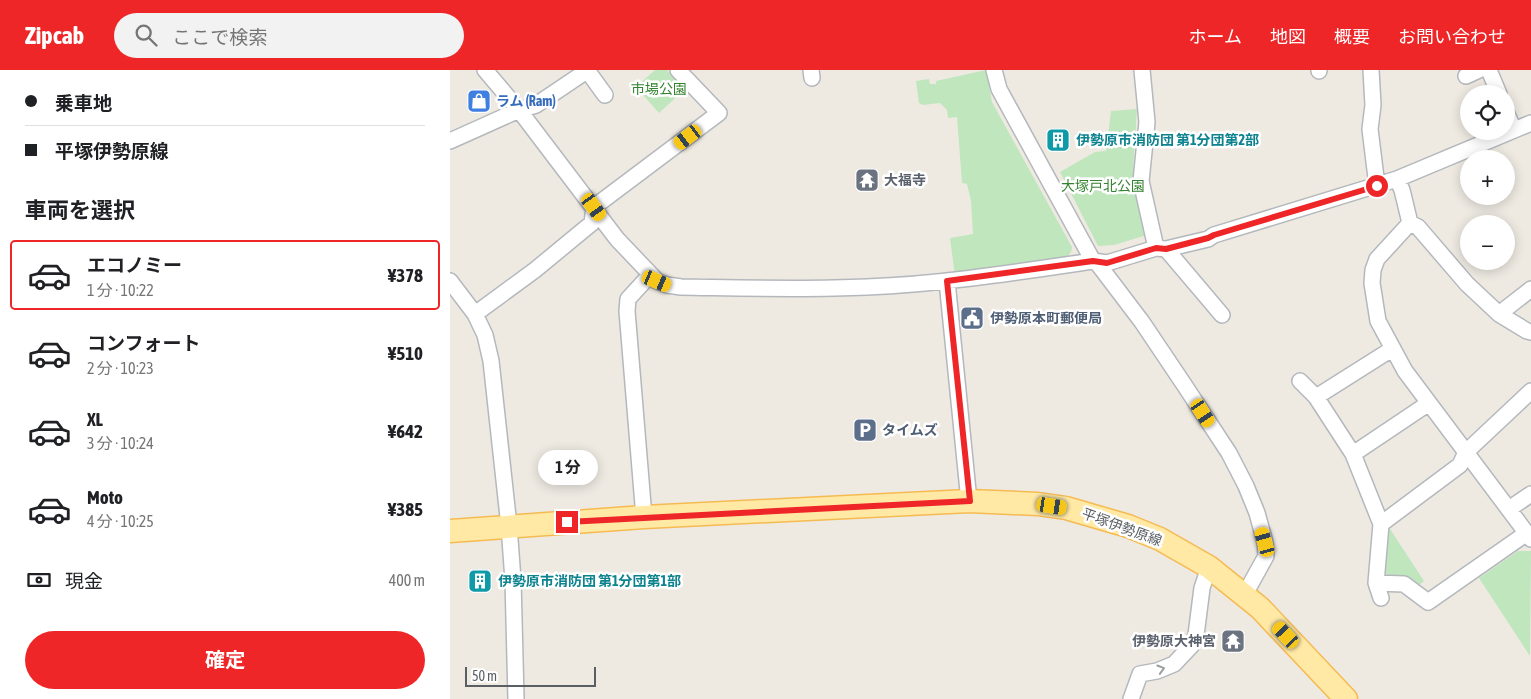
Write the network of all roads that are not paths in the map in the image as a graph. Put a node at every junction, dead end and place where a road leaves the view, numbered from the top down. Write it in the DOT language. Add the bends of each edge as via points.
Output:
graph roads {
  1 [pos="485,70"];
  2 [pos="587,70"];
  3 [pos="678,70"];
  4 [pos="994,70"];
  5 [pos="1142,70"];
  6 [pos="1371,70"];
  7 [pos="1489,70"];
  8 [pos="1495,85"];
  9 [pos="605,95"];
  10 [pos="519,110"];
  11 [pos="1531,123"];
  12 [pos="1515,130"];
  13 [pos="452,136"];
  14 [pos="1490,140"];
  15 [pos="1397,179"];
  16 [pos="1377,186"];
  17 [pos="594,207"];
  18 [pos="1410,223"];
  19 [pos="1161,248"];
  20 [pos="1093,261"];
  21 [pos="650,275"];
  22 [pos="947,281"];
  23 [pos="450,282"];
  24 [pos="1531,289"];
  25 [pos="475,314"];
  26 [pos="1499,314"];
  27 [pos="1222,315"];
  28 [pos="1531,332"];
  29 [pos="1392,348"];
  30 [pos="1300,381"];
  31 [pos="1531,391"];
  32 [pos="1316,397"];
  33 [pos="1429,403"];
  34 [pos="1466,452"];
  35 [pos="1352,454"];
  36 [pos="1531,494"];
  37 [pos="970,501"];
  38 [pos="1509,509"];
  39 [pos="644,517"];
  40 [pos="1381,524"];
  41 [pos="509,526"];
  42 [pos="450,531"];
  43 [pos="1529,536"];
  44 [pos="1210,567"];
  45 [pos="1376,583"];
  46 [pos="1245,594"];
  47 [pos="1381,598"];
  48 [pos="516,699"];
  49 [pos="1131,699"];
  50 [pos="1346,699"];
  1 -- 10 [label="street"];
  2 -- 9 [label="street"];
  2 -- 10 [label="street" via="536,105"];
  3 -- 17 [label="street" via="719,113"];
  4 -- 20 [label="street" via="999,89"];
  5 -- 19 [label="street" via="1147,122 1141,181"];
  6 -- 16 [label="street" via="1370,129"];
  7 -- 8 [label="street"];
  10 -- 13 [label="street"];
  10 -- 17 [label="street"];
  11 -- 12 [label="street"];
  14 -- 15 [label="street"];
  15 -- 16 [label="street"];
  15 -- 18 [label="street"];
  16 -- 19 [label="street" via="1208,238"];
  17 -- 21 [label="street" via="617,239"];
  17 -- 25 [label="street" via="592,223"];
  18 -- 26 [label="street" via="1418,227 1467,284"];
  18 -- 29 [label="street" via="1377,258 1373,270 1378,321"];
  19 -- 20 [label="street" via="1107,263"];
  19 -- 27 [label="street"];
  20 -- 22 [label="street"];
  20 -- 46 [label="street" via="1164,354 1229,453 1246,486 1257,513 1266,556"];
  21 -- 22 [label="street" via="667,285 709,288 868,287"];
  21 -- 39 [label="street" via="628,300 627,311"];
  22 -- 37 [label="street"];
  23 -- 25 [label="street"];
  24 -- 26 [label="street"];
  25 -- 41 [label="street" via="485,335 491,361"];
  26 -- 28 [label="street"];
  29 -- 32 [label="street"];
  29 -- 33 [label="street"];
  30 -- 32 [label="street"];
  31 -- 34 [label="street"];
  32 -- 35 [label="street"];
  33 -- 34 [label="street"];
  33 -- 35 [label="street"];
  34 -- 38 [label="street"];
  34 -- 40 [label="street" via="1460,465"];
  35 -- 40 [label="street"];
  36 -- 38 [label="street"];
  37 -- 39 [label="main road, 平塚伊勢原線"];
  37 -- 44 [label="main road, 平塚伊勢原線" via="1038,504 1096,516 1160,540"];
  38 -- 43 [label="street"];
  39 -- 41 [label="main road, 平塚伊勢原線"];
  40 -- 45 [label="street"];
  41 -- 42 [label="main road, 平塚伊勢原線"];
  41 -- 48 [label="street"];
  43 -- 45 [label="street" via="1428,602 1404,584"];
  44 -- 46 [label="main road, 平塚伊勢原線"];
  49 -- 44 [label="street, one-way" via="1140,674 1174,664 1192,645 1202,588"];
  45 -- 47 [label="street"];
  46 -- 50 [label="main road, 平塚伊勢原線"];
}
